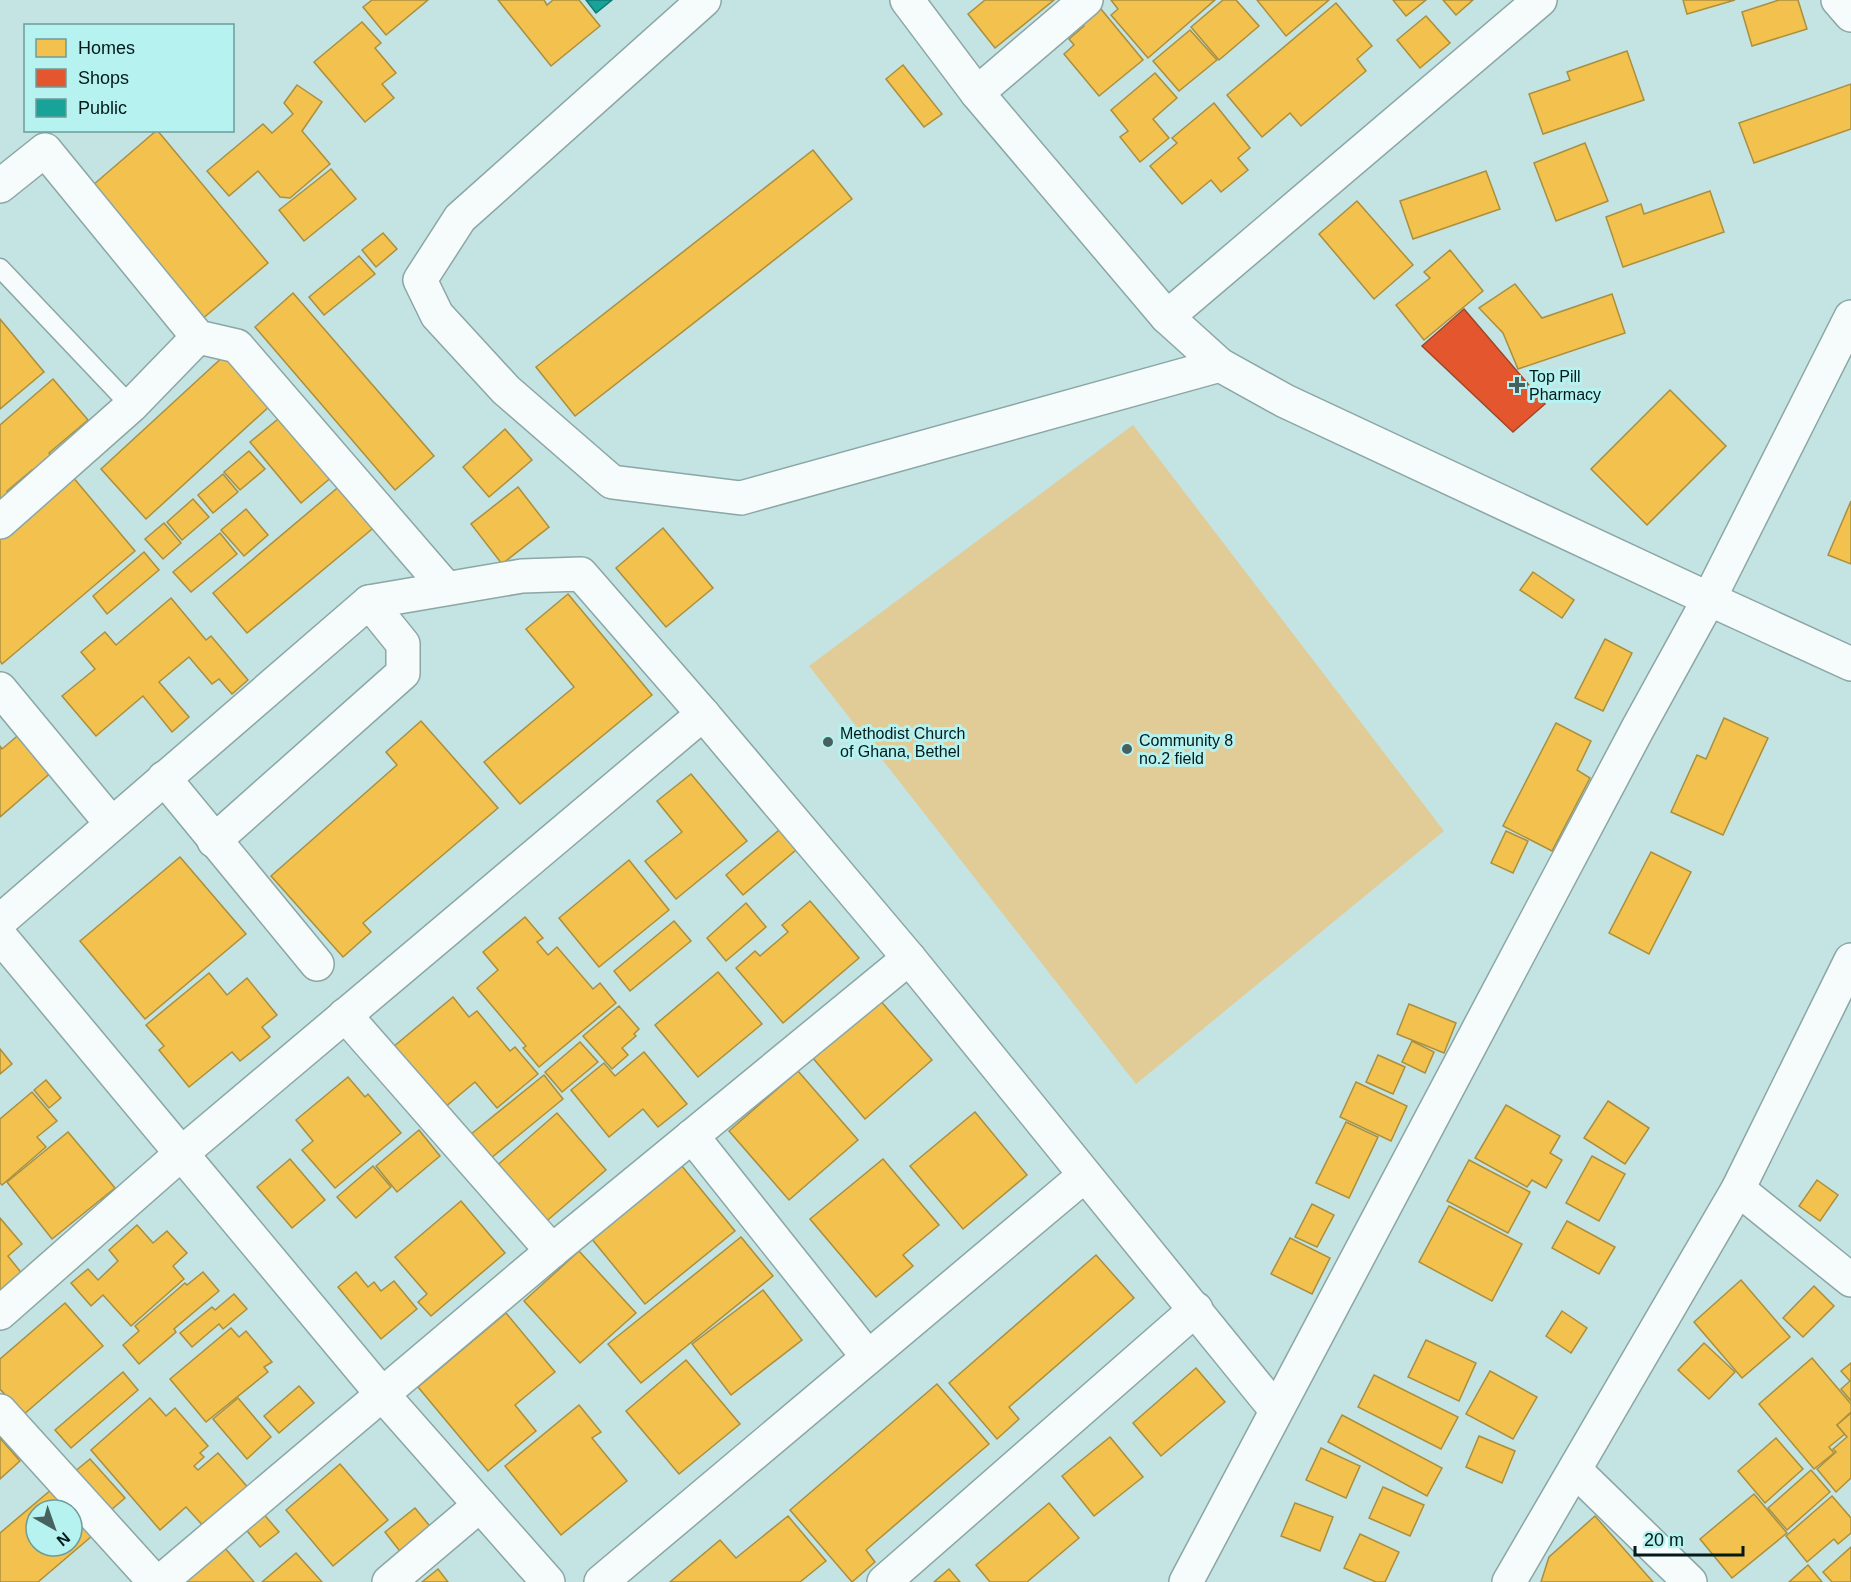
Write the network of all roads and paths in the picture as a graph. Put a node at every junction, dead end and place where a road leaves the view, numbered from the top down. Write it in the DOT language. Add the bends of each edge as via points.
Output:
graph roads {
  1 [pos="704,0"];
  2 [pos="907,0"];
  3 [pos="1086,0"];
  4 [pos="1540,0"];
  5 [pos="1838,0"];
  6 [pos="1851,15"];
  7 [pos="977,93"];
  8 [pos="0,186"];
  9 [pos="0,268"];
  10 [pos="1167,317"];
  11 [pos="1851,317"];
  12 [pos="198,337"];
  13 [pos="1220,365"];
  14 [pos="131,406"];
  15 [pos="0,522"];
  16 [pos="446,588"];
  17 [pos="1709,599"];
  18 [pos="369,602"];
  19 [pos="1851,664"];
  20 [pos="0,689"];
  21 [pos="703,714"];
  22 [pos="164,778"];
  23 [pos="111,823"];
  24 [pos="214,841"];
  25 [pos="0,921"];
  26 [pos="0,936"];
  27 [pos="909,958"];
  28 [pos="1851,960"];
  29 [pos="317,964"];
  30 [pos="345,1015"];
  31 [pos="692,1136"];
  32 [pos="182,1153"];
  33 [pos="1085,1175"];
  34 [pos="1738,1189"];
  35 [pos="552,1251"];
  36 [pos="1851,1280"];
  37 [pos="1196,1309"];
  38 [pos="0,1313"];
  39 [pos="868,1357"];
  40 [pos="381,1394"];
  41 [pos="1276,1410"];
  42 [pos="0,1411"];
  43 [pos="1575,1470"];
  44 [pos="480,1504"];
  45 [pos="155,1582"];
  46 [pos="160,1582"];
  47 [pos="389,1582"];
  48 [pos="548,1582"];
  49 [pos="601,1582"];
  50 [pos="885,1582"];
  51 [pos="1186,1582"];
  52 [pos="1509,1582"];
  53 [pos="1690,1582"];
  1 -- 13 [label="street" via="460,218 420,280 437,315 506,390 612,482 741,498"];
  2 -- 7 [label="street"];
  3 -- 7 [label="street"];
  4 -- 10 [label="street"];
  5 -- 6 [label="street"];
  7 -- 10 [label="street"];
  8 -- 12 [label="street" via="45,150"];
  9 -- 14 [label="lane"];
  10 -- 13 [label="street"];
  11 -- 17 [label="street"];
  12 -- 14 [label="street"];
  12 -- 16 [label="street" via="237,346"];
  13 -- 17 [label="street" via="1285,400"];
  14 -- 15 [label="street"];
  16 -- 18 [label="street"];
  16 -- 21 [label="street" via="522,576 581,574"];
  17 -- 19 [label="street"];
  17 -- 41 [label="street"];
  18 -- 22 [label="street"];
  18 -- 24 [label="street" via="403,644 403,673"];
  20 -- 23 [label="street"];
  21 -- 27 [label="street"];
  21 -- 30 [label="street"];
  22 -- 23 [label="street"];
  22 -- 24 [label="street"];
  23 -- 25 [label="street"];
  24 -- 29 [label="street"];
  26 -- 32 [label="street"];
  27 -- 31 [label="street"];
  27 -- 33 [label="street"];
  28 -- 34 [label="street"];
  30 -- 32 [label="street"];
  30 -- 35 [label="street"];
  31 -- 35 [label="street"];
  31 -- 39 [label="street"];
  32 -- 38 [label="street"];
  32 -- 40 [label="street"];
  33 -- 37 [label="street"];
  33 -- 39 [label="street"];
  34 -- 36 [label="street"];
  34 -- 43 [label="street"];
  35 -- 40 [label="street"];
  37 -- 41 [label="street"];
  37 -- 50 [label="street"];
  39 -- 49 [label="street"];
  40 -- 44 [label="street"];
  40 -- 46 [label="street"];
  41 -- 51 [label="street"];
  42 -- 45 [label="street"];
  43 -- 52 [label="street"];
  43 -- 53 [label="street"];
  44 -- 47 [label="street"];
  44 -- 48 [label="street"];
}
